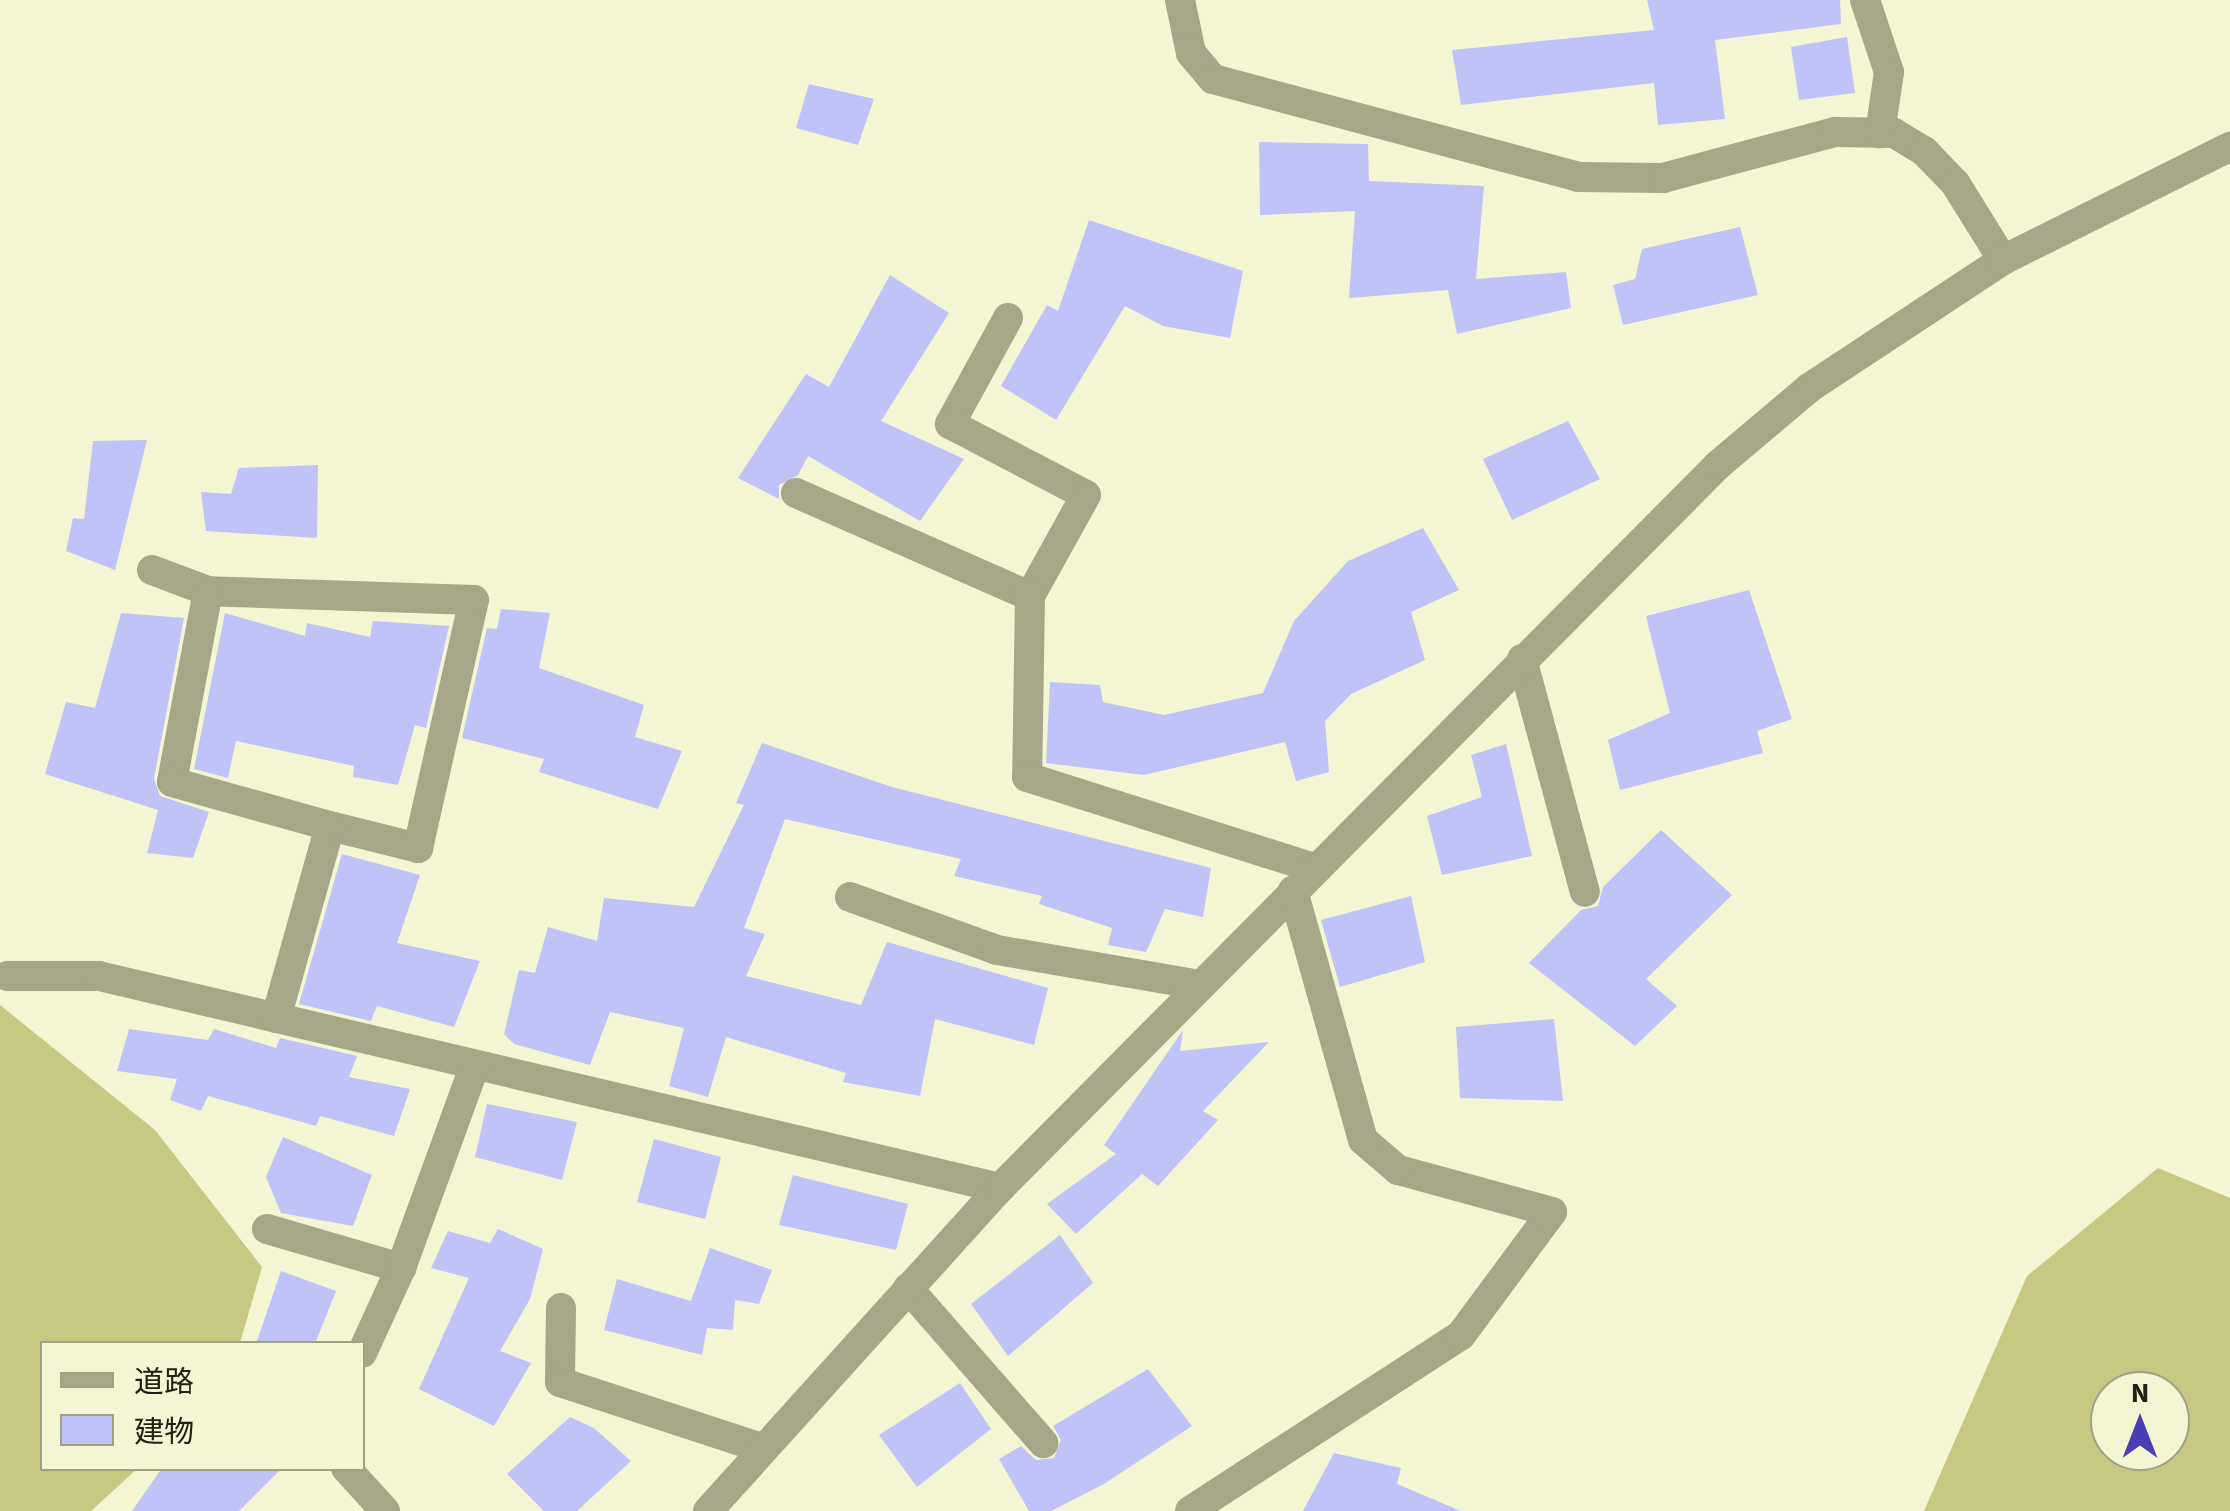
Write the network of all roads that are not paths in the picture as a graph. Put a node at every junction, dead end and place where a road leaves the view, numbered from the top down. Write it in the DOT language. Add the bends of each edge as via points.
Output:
graph roads {
  1 [pos="1180,0"];
  2 [pos="1865,0"];
  3 [pos="1880,133"];
  4 [pos="2230,146"];
  5 [pos="2003,260"];
  6 [pos="1008,318"];
  7 [pos="796,493"];
  8 [pos="152,570"];
  9 [pos="208,591"];
  10 [pos="1030,596"];
  11 [pos="1522,659"];
  12 [pos="330,826"];
  13 [pos="1314,868"];
  14 [pos="1293,891"];
  15 [pos="1584,892"];
  16 [pos="850,897"];
  17 [pos="7,976"];
  18 [pos="1200,985"];
  19 [pos="276,1018"];
  20 [pos="474,1064"];
  21 [pos="1000,1188"];
  22 [pos="267,1228"];
  23 [pos="401,1268"];
  24 [pos="908,1288"];
  25 [pos="561,1308"];
  26 [pos="365,1347"];
  27 [pos="1044,1443"];
  28 [pos="762,1448"];
  29 [pos="349,1471"];
  30 [pos="384,1511"];
  31 [pos="708,1511"];
  32 [pos="1190,1511"];
  1 -- 3 [label="street" via="1191,52 1213,78 1578,178 1663,178 1836,132"];
  2 -- 3 [label="street" via="1889,72"];
  3 -- 5 [label="street" via="1894,133 1924,151 1956,183"];
  4 -- 5 [label="street"];
  5 -- 11 [label="street" via="1809,388 1718,465"];
  6 -- 10 [label="street" via="950,424 1086,495"];
  7 -- 10 [label="street"];
  8 -- 9 [label="street"];
  9 -- 12 [label="street" via="172,782"];
  9 -- 12 [label="street" via="474,600 418,848"];
  10 -- 13 [label="street" via="1027,777"];
  11 -- 13 [label="street"];
  11 -- 15 [label="street"];
  12 -- 19 [label="street"];
  13 -- 14 [label="street"];
  14 -- 18 [label="street"];
  14 -- 32 [label="street" via="1363,1140 1398,1170 1552,1212 1461,1335"];
  16 -- 18 [label="street" via="998,950"];
  17 -- 19 [label="street" via="99,976"];
  18 -- 21 [label="street"];
  19 -- 20 [label="street"];
  20 -- 21 [label="street"];
  20 -- 23 [label="street"];
  21 -- 24 [label="street"];
  22 -- 23 [label="street"];
  23 -- 26 [label="street"];
  24 -- 27 [label="street"];
  24 -- 28 [label="street"];
  25 -- 28 [label="street" via="560,1382"];
  28 -- 31 [label="street"];
  29 -- 30 [label="street"];
}
